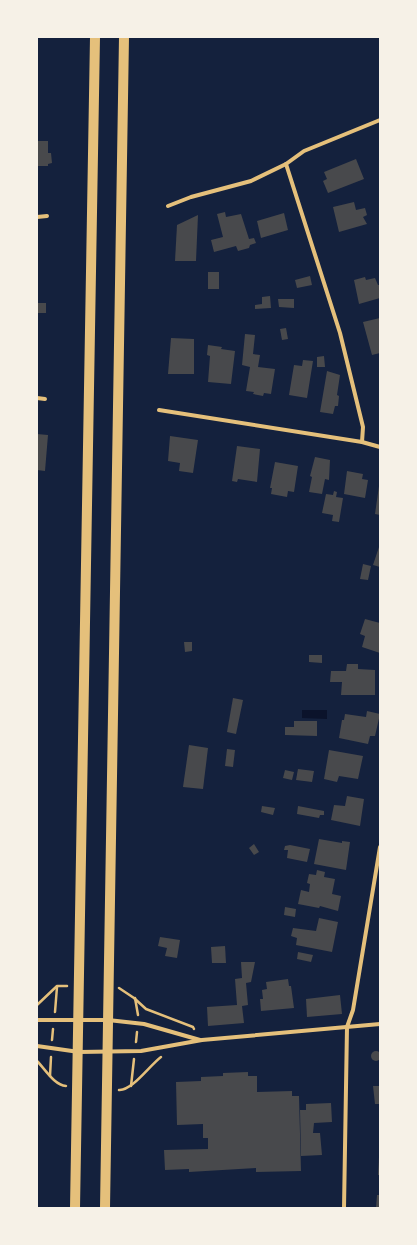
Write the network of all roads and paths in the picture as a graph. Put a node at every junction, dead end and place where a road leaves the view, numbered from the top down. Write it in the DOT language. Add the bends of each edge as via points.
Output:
graph roads {
  1 [pos="95,37"];
  2 [pos="124,37"];
  3 [pos="380,120"];
  4 [pos="286,164"];
  5 [pos="168,206"];
  6 [pos="47,216"];
  7 [pos="37,217"];
  8 [pos="37,398"];
  9 [pos="44,399"];
  10 [pos="159,410"];
  11 [pos="362,442"];
  12 [pos="380,447"];
  13 [pos="380,847"];
  14 [pos="57,986"];
  15 [pos="80,986"];
  16 [pos="109,986"];
  17 [pos="37,1005"];
  18 [pos="54,1019"];
  19 [pos="78,1019"];
  20 [pos="37,1020"];
  21 [pos="108,1020"];
  22 [pos="380,1024"];
  23 [pos="347,1027"];
  24 [pos="202,1040"];
  25 [pos="37,1046"];
  26 [pos="51,1048"];
  27 [pos="79,1052"];
  28 [pos="107,1053"];
  29 [pos="50,1076"];
  30 [pos="75,1208"];
  31 [pos="105,1208"];
  32 [pos="344,1208"];
  1 -- 15 [label="highway"];
  2 -- 16 [label="highway"];
  3 -- 4 [label="street" via="304,151"];
  4 -- 5 [label="street" via="252,181 191,197"];
  4 -- 11 [label="street" via="340,333 362,427"];
  6 -- 7 [label="street"];
  8 -- 9 [label="street"];
  10 -- 11 [label="street"];
  11 -- 12 [label="street"];
  13 -- 23 [label="street" via="353,1010"];
  14 -- 15 [label="path"];
  14 -- 17 [label="path"];
  14 -- 18 [label="path"];
  15 -- 19 [label="highway"];
  16 -- 21 [label="highway"];
  16 -- 24 [label="path" via="117,987 146,1009 192,1026"];
  18 -- 19 [label="street"];
  18 -- 20 [label="street"];
  18 -- 26 [label="path"];
  19 -- 21 [label="street"];
  19 -- 27 [label="highway"];
  21 -- 24 [label="street" via="144,1024"];
  21 -- 28 [label="highway"];
  22 -- 23 [label="street"];
  23 -- 24 [label="street"];
  23 -- 32 [label="street"];
  24 -- 28 [label="street" via="141,1051"];
  25 -- 26 [label="street"];
  26 -- 27 [label="street"];
  26 -- 29 [label="path"];
  27 -- 28 [label="street"];
  27 -- 30 [label="highway"];
  28 -- 31 [label="highway"];
}
